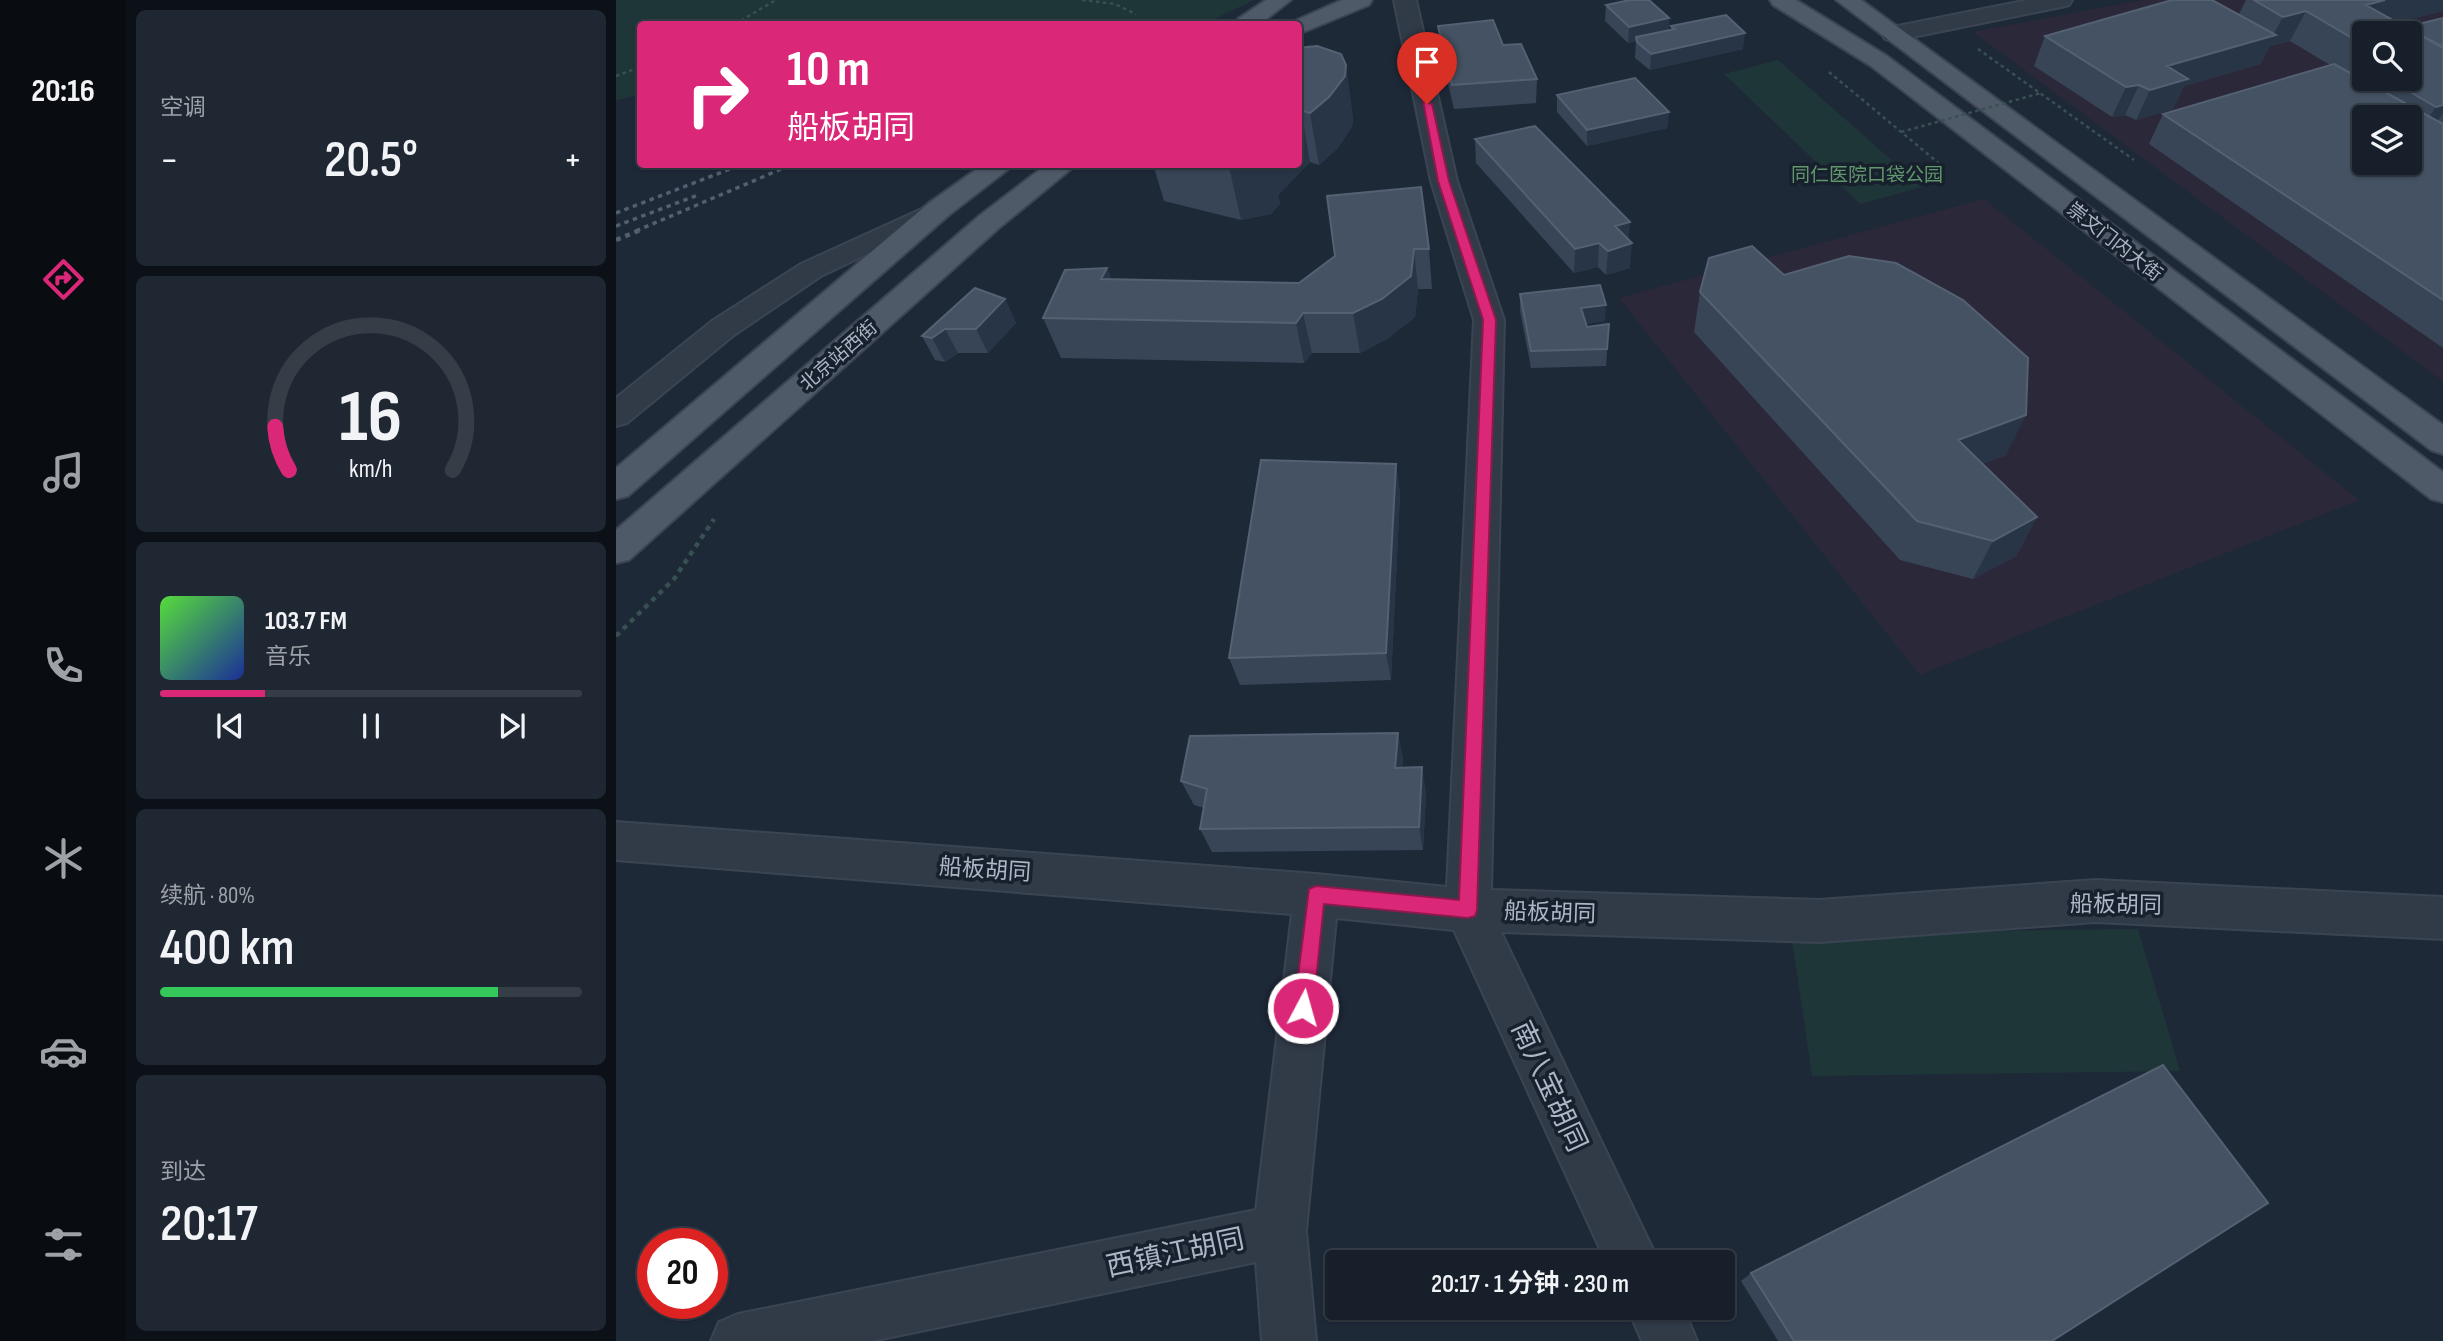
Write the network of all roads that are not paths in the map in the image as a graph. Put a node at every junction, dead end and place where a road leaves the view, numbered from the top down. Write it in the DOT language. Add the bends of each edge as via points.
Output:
graph roads {
  1 [pos="1280,0"];
  2 [pos="1362,0"];
  3 [pos="1405,0"];
  4 [pos="1781,0"];
  5 [pos="1847,0"];
  6 [pos="2061,0"];
  7 [pos="1250,21"];
  8 [pos="1302,24"];
  9 [pos="1893,34"];
  10 [pos="996,168"];
  11 [pos="1059,168"];
  12 [pos="939,209"];
  13 [pos="616,415"];
  14 [pos="2443,442"];
  15 [pos="616,487"];
  16 [pos="2443,490"];
  17 [pos="616,550"];
  18 [pos="616,841"];
  19 [pos="1316,895"];
  20 [pos="1468,910"];
  21 [pos="2443,918"];
  22 [pos="1280,1231"];
  23 [pos="1627,1250"];
  24 [pos="1660,1320"];
  25 [pos="738,1341"];
  26 [pos="1289,1341"];
  27 [pos="1670,1341"];
  1 -- 7 [label="main road"];
  2 -- 8 [label="main road"];
  3 -- 20 [label="street" via="1444,181 1489,320"];
  4 -- 16 [label="main road, 崇文门内大街" via="1879,61"];
  5 -- 9 [label="main road, 崇文门内大街"];
  6 -- 9 [label="street"];
  9 -- 14 [label="main road, 崇文门内大街"];
  10 -- 12 [label="main road, 北京站西街"];
  11 -- 17 [label="main road, 北京站西街" via="989,222"];
  12 -- 13 [label="street" via="811,270 723,328"];
  12 -- 15 [label="main road, 北京站西街"];
  18 -- 19 [label="street, 船板胡同"];
  19 -- 20 [label="street, 船板胡同"];
  19 -- 22 [label="street"];
  20 -- 21 [label="street, 船板胡同" via="1819,921 2096,901"];
  20 -- 23 [label="street, 南八宝胡同"];
  22 -- 25 [label="street, 西镇江胡同"];
  22 -- 26 [label="street"];
  24 -- 27 [label="street"];
}
